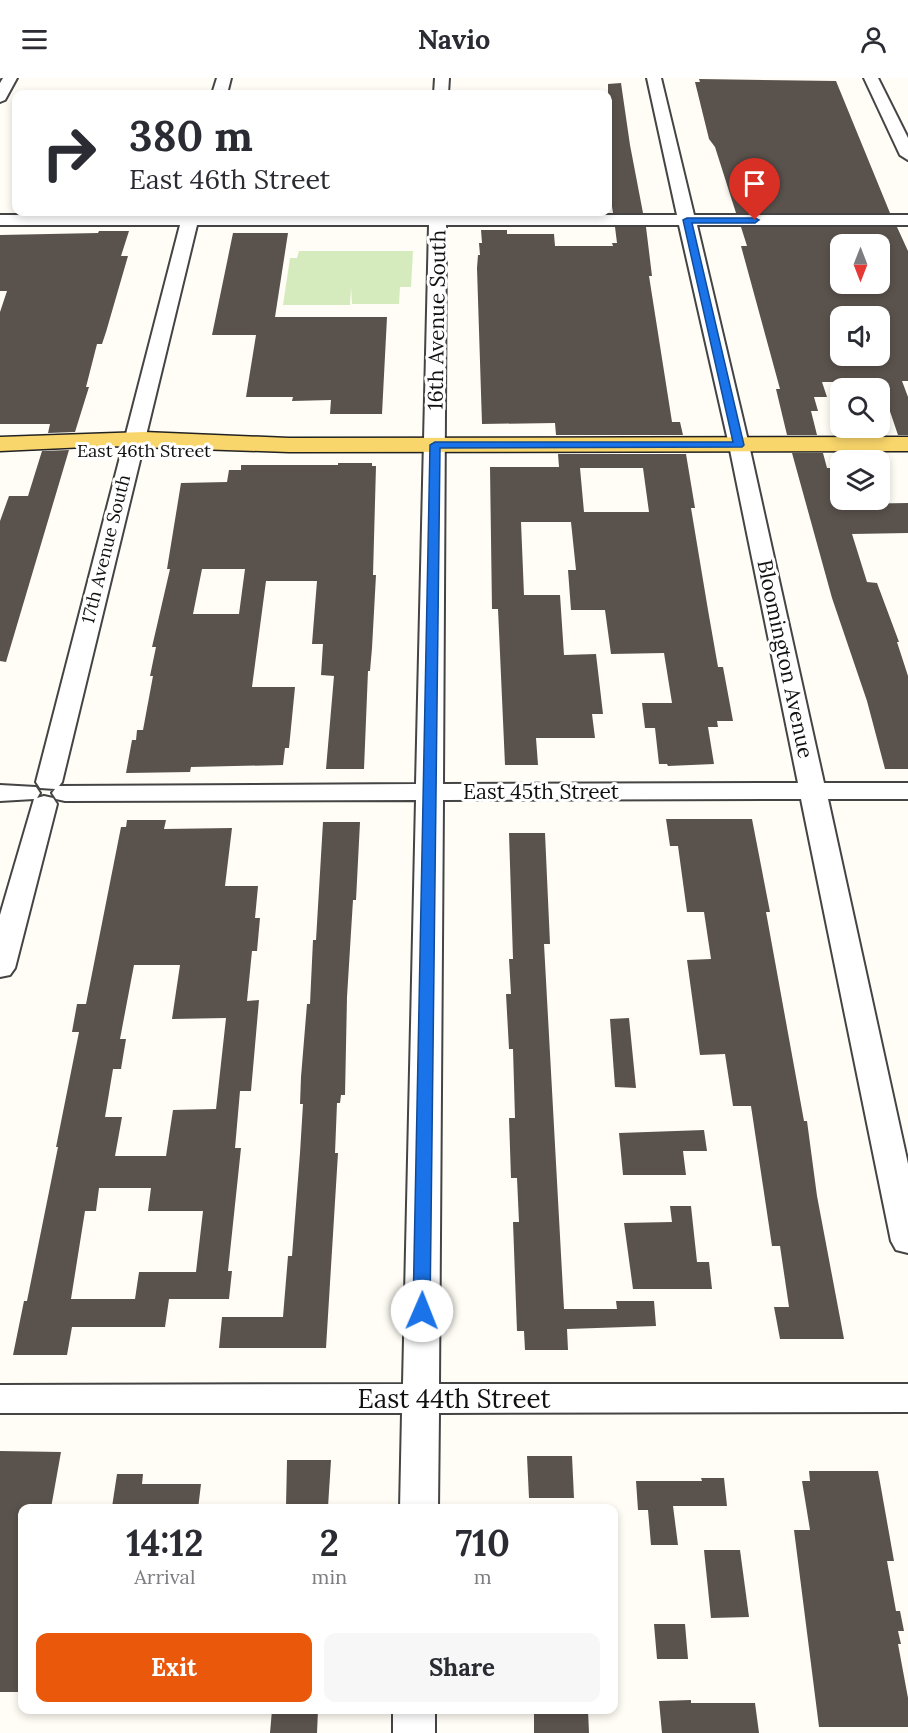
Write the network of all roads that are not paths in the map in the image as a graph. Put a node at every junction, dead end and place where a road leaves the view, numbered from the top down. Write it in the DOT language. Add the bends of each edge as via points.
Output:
graph roads {
  1 [pos="9,78"];
  2 [pos="654,78"];
  3 [pos="871,78"];
  4 [pos="0,97"];
  5 [pos="908,155"];
  6 [pos="191,216"];
  7 [pos="438,216"];
  8 [pos="0,220"];
  9 [pos="687,220"];
  10 [pos="908,220"];
  11 [pos="908,444"];
  12 [pos="0,445"];
  13 [pos="132,445"];
  14 [pos="435,445"];
  15 [pos="739,445"];
  16 [pos="813,791"];
  17 [pos="908,791"];
  18 [pos="430,792"];
  19 [pos="0,793"];
  20 [pos="47,793"];
  21 [pos="0,968"];
  22 [pos="908,1241"];
  23 [pos="908,1398"];
  24 [pos="0,1399"];
  25 [pos="421,1399"];
  26 [pos="418,1504"];
  27 [pos="414,1714"];
  28 [pos="414,1733"];
  1 -- 4 [label="street"];
  2 -- 9 [label="street, Bloomington Avenue"];
  3 -- 5 [label="street"];
  6 -- 7 [label="street"];
  6 -- 8 [label="street"];
  6 -- 13 [label="street, 17th Avenue South"];
  7 -- 9 [label="street"];
  7 -- 14 [label="street, 16th Avenue South"];
  9 -- 10 [label="street"];
  9 -- 15 [label="street, Bloomington Avenue"];
  11 -- 15 [label="main road, East 46th Street"];
  12 -- 13 [label="main road, East 46th Street" via="51,451"];
  13 -- 14 [label="main road, East 46th Street" via="215,450 289,445"];
  13 -- 20 [label="street, 17th Avenue South"];
  14 -- 15 [label="main road, East 46th Street"];
  14 -- 18 [label="street, 16th Avenue South"];
  15 -- 16 [label="street, Bloomington Avenue"];
  16 -- 17 [label="street, East 45th Street"];
  16 -- 18 [label="street, East 45th Street"];
  16 -- 22 [label="street, Bloomington Avenue"];
  18 -- 20 [label="street, East 45th Street"];
  18 -- 25 [label="street, 16th Avenue South"];
  19 -- 20 [label="street, East 45th Street"];
  20 -- 21 [label="street, 17th Avenue South"];
  23 -- 25 [label="street, East 44th Street"];
  24 -- 25 [label="street, East 44th Street"];
  25 -- 26 [label="street, 16th Avenue South"];
  27 -- 28 [label="street"];
}
